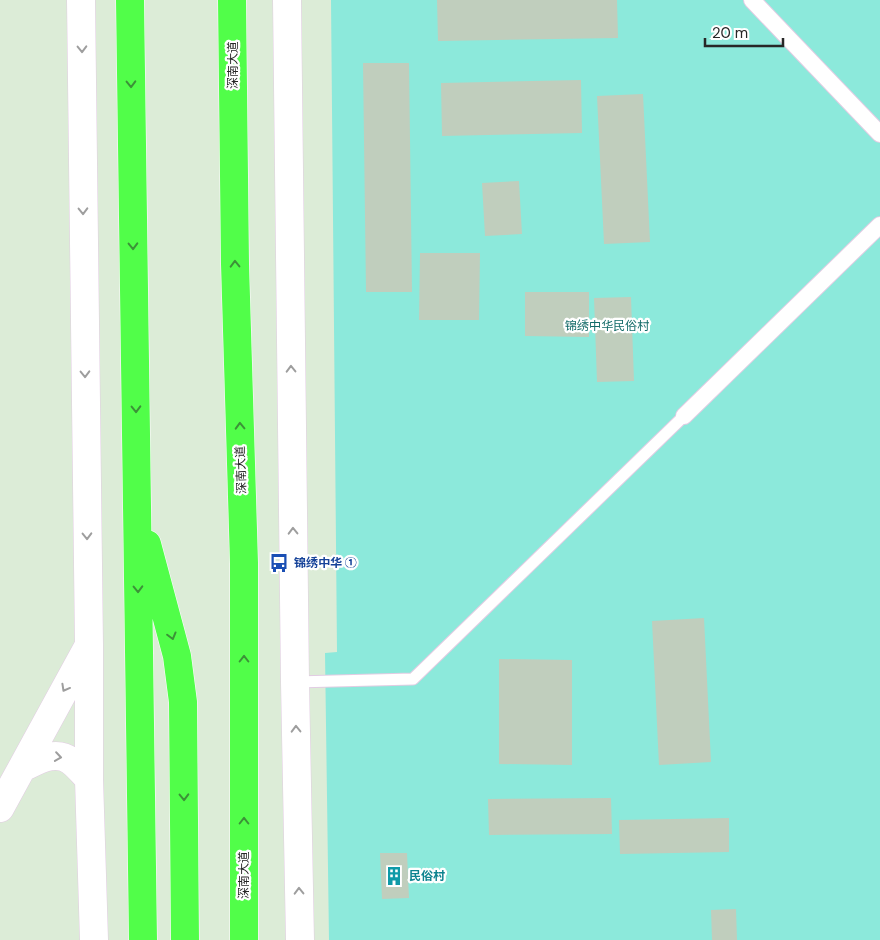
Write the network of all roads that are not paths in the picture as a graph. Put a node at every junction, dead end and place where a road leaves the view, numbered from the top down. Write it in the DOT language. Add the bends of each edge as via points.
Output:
graph roads {
  1 [pos="81,0"];
  2 [pos="130,0"];
  3 [pos="232,0"];
  4 [pos="288,0"];
  5 [pos="752,0"];
  6 [pos="880,134"];
  7 [pos="880,225"];
  8 [pos="684,416"];
  9 [pos="137,504"];
  10 [pos="89,646"];
  11 [pos="295,682"];
  12 [pos="22,768"];
  13 [pos="89,779"];
  14 [pos="0,808"];
  15 [pos="94,940"];
  16 [pos="143,940"];
  17 [pos="186,940"];
  18 [pos="244,940"];
  19 [pos="300,940"];
  1 -- 10 [label="main road, one-way"];
  2 -- 9 [label="main road, one-way"];
  18 -- 3 [label="main road, 深南大道, one-way" via="244,563 234,264"];
  11 -- 4 [label="main road, one-way"];
  5 -- 6 [label="street"];
  7 -- 8 [label="street"];
  8 -- 11 [label="lane" via="412,679"];
  9 -- 16 [label="main road, one-way"];
  9 -- 17 [label="main road, one-way" via="177,656 183,702"];
  10 -- 12 [label="main road, one-way"];
  10 -- 13 [label="main road"];
  19 -- 11 [label="main road, one-way"];
  12 -- 13 [label="main road, one-way" via="47,756 60,755 70,760"];
  12 -- 14 [label="main road"];
  13 -- 15 [label="main road"];
}
